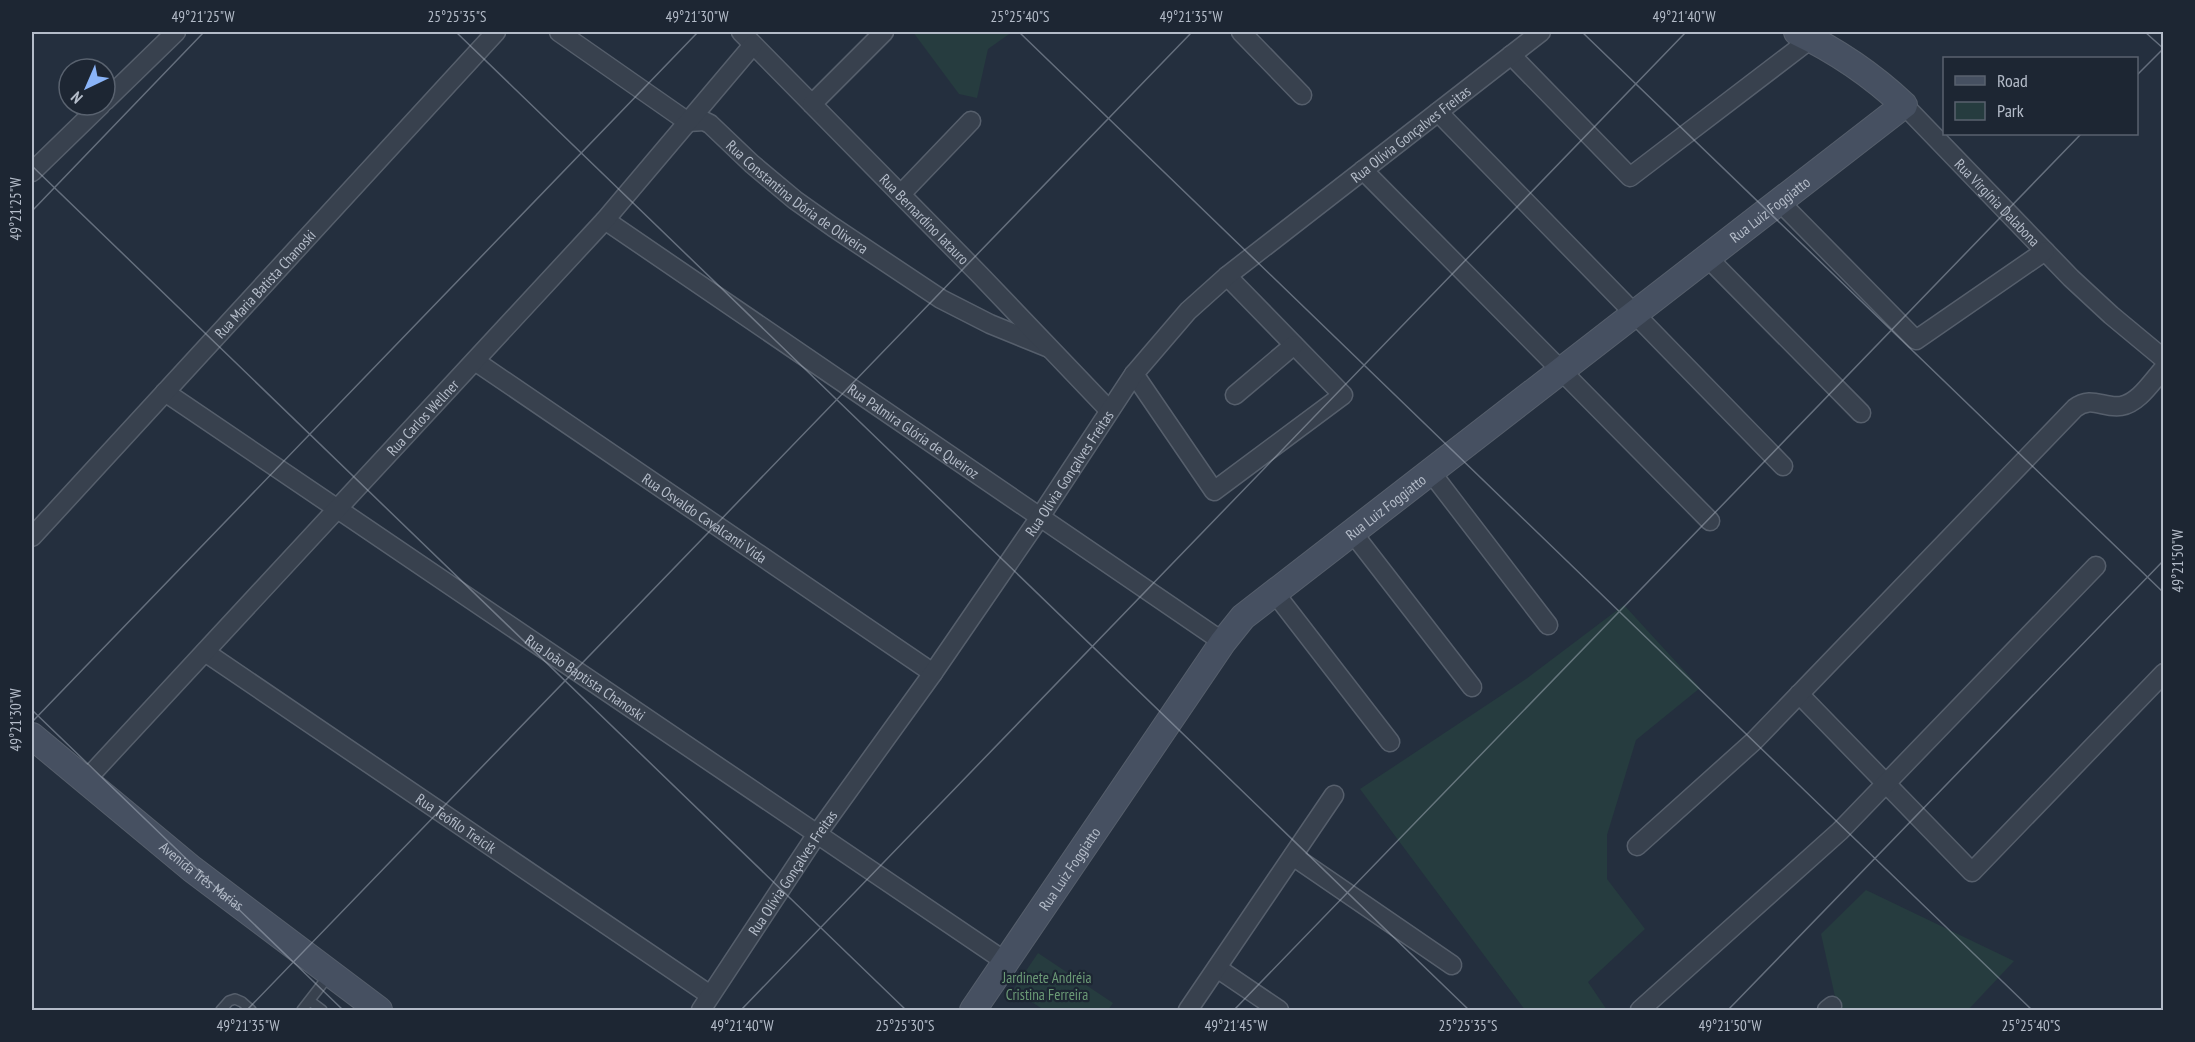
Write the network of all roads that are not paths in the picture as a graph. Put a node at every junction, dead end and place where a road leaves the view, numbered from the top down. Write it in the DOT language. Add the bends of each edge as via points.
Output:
graph roads {
  1 [pos="176,32"];
  2 [pos="496,32"];
  3 [pos="559,32"];
  4 [pos="884,32"];
  5 [pos="1241,32"];
  6 [pos="1541,32"];
  7 [pos="1804,35"];
  8 [pos="747,38"];
  9 [pos="1511,55"];
  10 [pos="117,89"];
  11 [pos="1302,95"];
  12 [pos="812,104"];
  13 [pos="1904,105"];
  14 [pos="1438,112"];
  15 [pos="89,117"];
  16 [pos="971,121"];
  17 [pos="688,122"];
  18 [pos="1363,170"];
  19 [pos="32,172"];
  20 [pos="901,194"];
  21 [pos="1779,201"];
  22 [pos="605,220"];
  23 [pos="2045,251"];
  24 [pos="1707,257"];
  25 [pos="1227,276"];
  26 [pos="1634,313"];
  27 [pos="1294,345"];
  28 [pos="1049,348"];
  29 [pos="2163,358"];
  30 [pos="474,361"];
  31 [pos="2163,368"];
  32 [pos="1561,370"];
  33 [pos="1134,374"];
  34 [pos="165,392"];
  35 [pos="1235,395"];
  36 [pos="1108,410"];
  37 [pos="1861,413"];
  38 [pos="1783,466"];
  39 [pos="1430,471"];
  40 [pos="338,509"];
  41 [pos="1040,517"];
  42 [pos="1710,521"];
  43 [pos="1352,532"];
  44 [pos="32,537"];
  45 [pos="2096,566"];
  46 [pos="1274,592"];
  47 [pos="1548,625"];
  48 [pos="1223,642"];
  49 [pos="205,652"];
  50 [pos="933,673"];
  51 [pos="2163,673"];
  52 [pos="1472,687"];
  53 [pos="1799,694"];
  54 [pos="32,737"];
  55 [pos="1390,742"];
  56 [pos="85,781"];
  57 [pos="1886,783"];
  58 [pos="1334,795"];
  59 [pos="818,834"];
  60 [pos="1638,846"];
  61 [pos="1293,856"];
  62 [pos="1006,962"];
  63 [pos="1452,965"];
  64 [pos="1217,968"];
  65 [pos="330,974"];
  66 [pos="310,1001"];
  67 [pos="706,1003"];
  68 [pos="221,1011"];
  69 [pos="251,1011"];
  70 [pos="302,1011"];
  71 [pos="322,1011"];
  72 [pos="378,1011"];
  73 [pos="974,1011"];
  74 [pos="1188,1011"];
  75 [pos="1279,1011"];
  76 [pos="1640,1011"];
  1 -- 10 [label="street"];
  2 -- 34 [label="street, Rua Maria Batista Chanoski"];
  3 -- 17 [label="street, Rua Constantina Dória de Oliveira"];
  4 -- 12 [label="street"];
  5 -- 11 [label="street"];
  6 -- 9 [label="street, Rua Olívia Gonçalves Freitas"];
  7 -- 9 [label="street" via="1630,177"];
  7 -- 13 [label="street, Rua Virgínia Dalabona" via="1849,59"];
  8 -- 12 [label="street, Rua Bernardino Iatauro"];
  8 -- 17 [label="street, Rua Carlos Wellner"];
  9 -- 14 [label="street, Rua Olívia Gonçalves Freitas"];
  12 -- 20 [label="street, Rua Bernardino Iatauro"];
  13 -- 21 [label="street, Rua Luiz Foggiatto"];
  13 -- 23 [label="street, Rua Virgínia Dalabona"];
  14 -- 18 [label="street, Rua Olívia Gonçalves Freitas"];
  14 -- 26 [label="street"];
  15 -- 19 [label="street"];
  16 -- 20 [label="street"];
  17 -- 22 [label="street, Rua Carlos Wellner"];
  17 -- 28 [label="street, Rua Constantina Dória de Oliveira" via="710,124 795,200 941,299"];
  18 -- 25 [label="street, Rua Olívia Gonçalves Freitas"];
  18 -- 32 [label="street"];
  20 -- 28 [label="street, Rua Bernardino Iatauro"];
  21 -- 23 [label="street" via="1916,340"];
  21 -- 24 [label="street, Rua Luiz Foggiatto"];
  22 -- 30 [label="street, Rua Carlos Wellner"];
  22 -- 41 [label="street, Rua Palmira Glória de Queiroz"];
  23 -- 29 [label="street, Rua Virgínia Dalabona" via="2090,297"];
  24 -- 26 [label="street, Rua Luiz Foggiatto"];
  24 -- 37 [label="street"];
  25 -- 27 [label="street"];
  25 -- 33 [label="street, Rua Olívia Gonçalves Freitas" via="1188,311"];
  26 -- 32 [label="street, Rua Luiz Foggiatto"];
  26 -- 38 [label="street"];
  27 -- 33 [label="street" via="1343,395 1214,491"];
  27 -- 35 [label="street"];
  28 -- 36 [label="street, Rua Bernardino Iatauro"];
  30 -- 40 [label="street, Rua Carlos Wellner"];
  30 -- 50 [label="street, Rua Osvaldo Cavalcanti Vida"];
  31 -- 53 [label="street" via="2132,402 2122,406 2086,402 2075,408"];
  32 -- 39 [label="street, Rua Luiz Foggiatto"];
  32 -- 42 [label="street"];
  33 -- 36 [label="street, Rua Olívia Gonçalves Freitas"];
  34 -- 40 [label="street, Rua João Baptista Chanoski"];
  34 -- 44 [label="street, Rua Maria Batista Chanoski"];
  36 -- 41 [label="street, Rua Olívia Gonçalves Freitas"];
  39 -- 43 [label="street, Rua Luiz Foggiatto"];
  39 -- 47 [label="street"];
  40 -- 49 [label="street, Rua Carlos Wellner"];
  40 -- 59 [label="street, Rua João Baptista Chanoski"];
  41 -- 48 [label="street, Rua Palmira Glória de Queiroz"];
  41 -- 50 [label="street, Rua Olívia Gonçalves Freitas"];
  43 -- 46 [label="street, Rua Luiz Foggiatto"];
  43 -- 52 [label="street"];
  45 -- 57 [label="street"];
  46 -- 48 [label="street, Rua Luiz Foggiatto" via="1243,617"];
  46 -- 55 [label="street"];
  48 -- 62 [label="street, Rua Luiz Foggiatto"];
  49 -- 56 [label="street, Rua Carlos Wellner"];
  49 -- 67 [label="street, Rua Teófilo Treicik"];
  50 -- 59 [label="street, Rua Olívia Gonçalves Freitas"];
  51 -- 57 [label="street" via="1972,872"];
  53 -- 57 [label="street"];
  53 -- 60 [label="street" via="1754,741"];
  54 -- 56 [label="street, Avenida Três Marias"];
  56 -- 65 [label="street, Avenida Três Marias"];
  57 -- 76 [label="street" via="1840,831"];
  58 -- 61 [label="street"];
  59 -- 62 [label="street, Rua João Baptista Chanoski"];
  59 -- 67 [label="street, Rua Olívia Gonçalves Freitas"];
  61 -- 63 [label="street"];
  61 -- 64 [label="street"];
  62 -- 73 [label="street, Rua Luiz Foggiatto"];
  64 -- 74 [label="street"];
  64 -- 75 [label="street"];
  65 -- 66 [label="lane"];
  65 -- 72 [label="street, Avenida Três Marias"];
  66 -- 70 [label="lane"];
  66 -- 71 [label="lane"];
  68 -- 69 [label="lane" via="235,999"];
}
